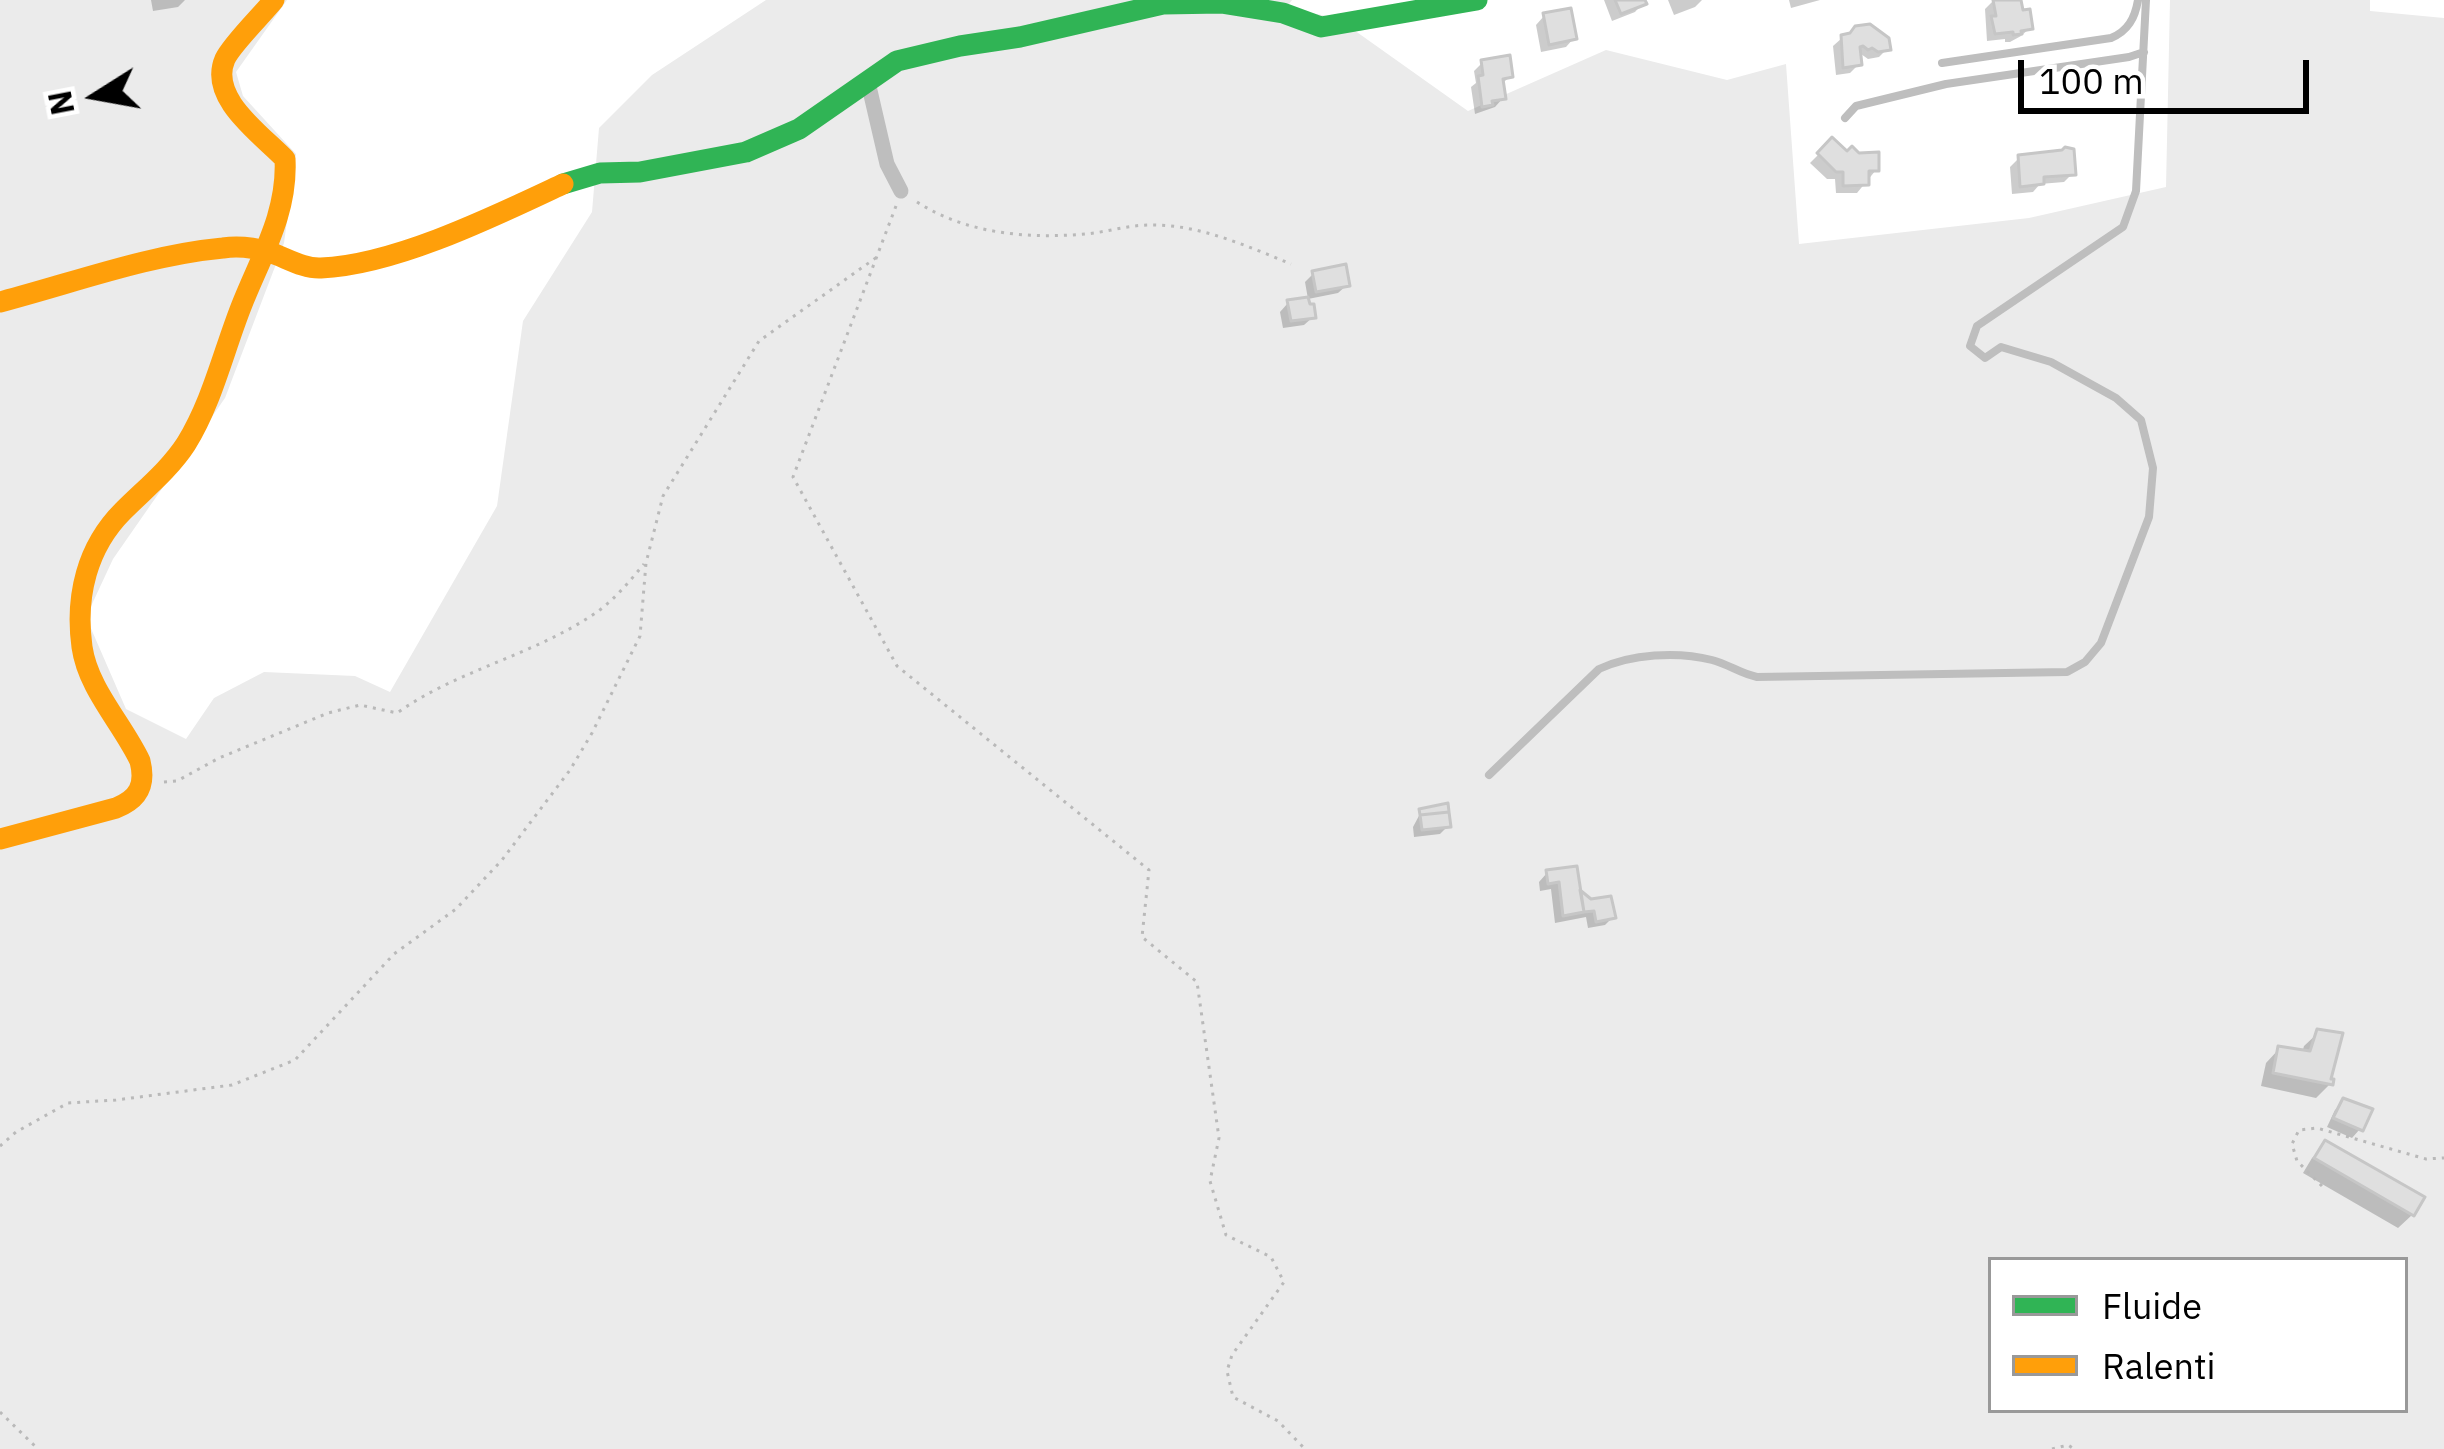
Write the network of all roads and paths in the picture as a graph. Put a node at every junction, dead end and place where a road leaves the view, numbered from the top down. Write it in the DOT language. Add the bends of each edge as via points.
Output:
graph roads {
  1 [pos="274,0"];
  2 [pos="1477,0"];
  3 [pos="2142,0"];
  4 [pos="1265,5"];
  5 [pos="2144,52"];
  6 [pos="1942,63"];
  7 [pos="868,82"];
  8 [pos="1845,118"];
  9 [pos="901,191"];
  10 [pos="265,251"];
  11 [pos="878,256"];
  12 [pos="1291,264"];
  13 [pos="0,302"];
  14 [pos="646,562"];
  15 [pos="1489,775"];
  16 [pos="146,782"];
  17 [pos="0,839"];
  18 [pos="0,1147"];
  19 [pos="2444,1157"];
  20 [pos="2322,1186"];
  21 [pos="0,1412"];
  22 [pos="38,1449"];
  23 [pos="1305,1449"];
  24 [pos="2052,1449"];
  25 [pos="2074,1449"];
  1 -- 10 [label="street" via="225,58 220,84 285,159 285,192"];
  2 -- 4 [label="street" via="1321,27"];
  3 -- 5 [label="lane"];
  3 -- 6 [label="lane" via="2123,34 2111,38"];
  4 -- 7 [label="street" via="1163,4 897,62"];
  5 -- 8 [label="lane" via="1946,84 1856,106"];
  5 -- 15 [label="lane" via="2136,191 2123,227 1977,326 1970,346 1985,358 2001,347 2050,362 2141,420 2152,468 2149,517 2101,643 2085,662 2067,672 1757,677 1695,657 1618,660"];
  7 -- 9 [label="street"];
  7 -- 10 [label="street" via="799,129 746,152 600,173 360,263 315,268"];
  9 -- 11 [label="path"];
  9 -- 12 [label="path" via="982,230 1034,236 1184,227"];
  10 -- 13 [label="street" via="188,252"];
  10 -- 16 [label="street" via="207,408 165,471 113,518 85,576 80,625 88,671"];
  11 -- 14 [label="path" via="759,340 662,496"];
  11 -- 23 [label="path" via="793,476 897,666 1149,870 1142,937 1197,982 1220,1138 1210,1181 1226,1235 1271,1257 1284,1282 1232,1355 1233,1396 1278,1421"];
  14 -- 16 [label="path" via="593,615 397,713 360,706 328,713 177,781"];
  14 -- 18 [label="path" via="640,636 570,770 487,876 394,954 295,1060 232,1084 68,1102"];
  16 -- 17 [label="street" via="134,800 114,808"];
  19 -- 20 [label="path" via="2299,1130 2292,1144 2297,1162"];
  21 -- 22 [label="path"];
  24 -- 25 [label="path"];
}
